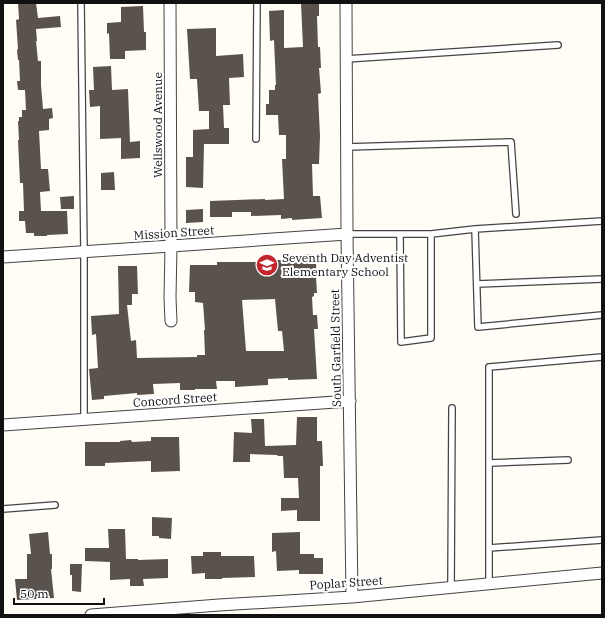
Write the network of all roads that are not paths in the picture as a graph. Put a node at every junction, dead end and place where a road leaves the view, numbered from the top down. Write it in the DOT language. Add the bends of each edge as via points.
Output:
graph roads {
  1 [pos="81,3"];
  2 [pos="170,3"];
  3 [pos="257,3"];
  4 [pos="346,3"];
  5 [pos="558,44"];
  6 [pos="346,59"];
  7 [pos="256,138"];
  8 [pos="347,147"];
  9 [pos="516,214"];
  10 [pos="602,221"];
  11 [pos="475,229"];
  12 [pos="347,234"];
  13 [pos="400,234"];
  14 [pos="431,234"];
  15 [pos="171,246"];
  16 [pos="84,252"];
  17 [pos="3,257"];
  18 [pos="602,279"];
  19 [pos="477,284"];
  20 [pos="602,315"];
  21 [pos="171,321"];
  22 [pos="602,357"];
  23 [pos="350,401"];
  24 [pos="452,408"];
  25 [pos="84,420"];
  26 [pos="3,426"];
  27 [pos="568,460"];
  28 [pos="489,463"];
  29 [pos="55,506"];
  30 [pos="3,510"];
  31 [pos="602,540"];
  32 [pos="489,548"];
  33 [pos="602,573"];
  34 [pos="489,584"];
  35 [pos="452,588"];
  36 [pos="352,596"];
  37 [pos="182,611"];
  38 [pos="91,615"];
  1 -- 16 [label="lane"];
  2 -- 15 [label="street, Wellswood Avenue"];
  3 -- 7 [label="lane"];
  4 -- 6 [label="street, South Garfield Street"];
  5 -- 6 [label="lane"];
  6 -- 8 [label="street, South Garfield Street"];
  8 -- 9 [label="lane" via="511,142"];
  8 -- 12 [label="street, South Garfield Street"];
  10 -- 11 [label="lane"];
  11 -- 14 [label="lane"];
  11 -- 19 [label="lane"];
  12 -- 13 [label="lane"];
  12 -- 15 [label="street, Mission Street"];
  12 -- 23 [label="street, South Garfield Street"];
  13 -- 14 [label="lane"];
  13 -- 14 [label="lane" via="401,342 431,338"];
  15 -- 16 [label="street, Mission Street"];
  15 -- 21 [label="street, Wellswood Avenue"];
  16 -- 17 [label="street, Mission Street"];
  16 -- 25 [label="lane"];
  18 -- 19 [label="lane"];
  19 -- 20 [label="lane" via="478,327"];
  22 -- 28 [label="lane" via="490,367"];
  23 -- 25 [label="street, Concord Street"];
  23 -- 36 [label="street, South Garfield Street"];
  24 -- 35 [label="lane"];
  25 -- 26 [label="street, Concord Street"];
  27 -- 28 [label="lane"];
  28 -- 32 [label="lane"];
  29 -- 30 [label="lane"];
  31 -- 32 [label="lane"];
  32 -- 34 [label="lane"];
  33 -- 34 [label="street, Poplar Street"];
  34 -- 35 [label="street, Poplar Street"];
  35 -- 36 [label="street, Poplar Street"];
  36 -- 37 [label="street, Poplar Street"];
  37 -- 38 [label="street, Poplar Street"];
}
